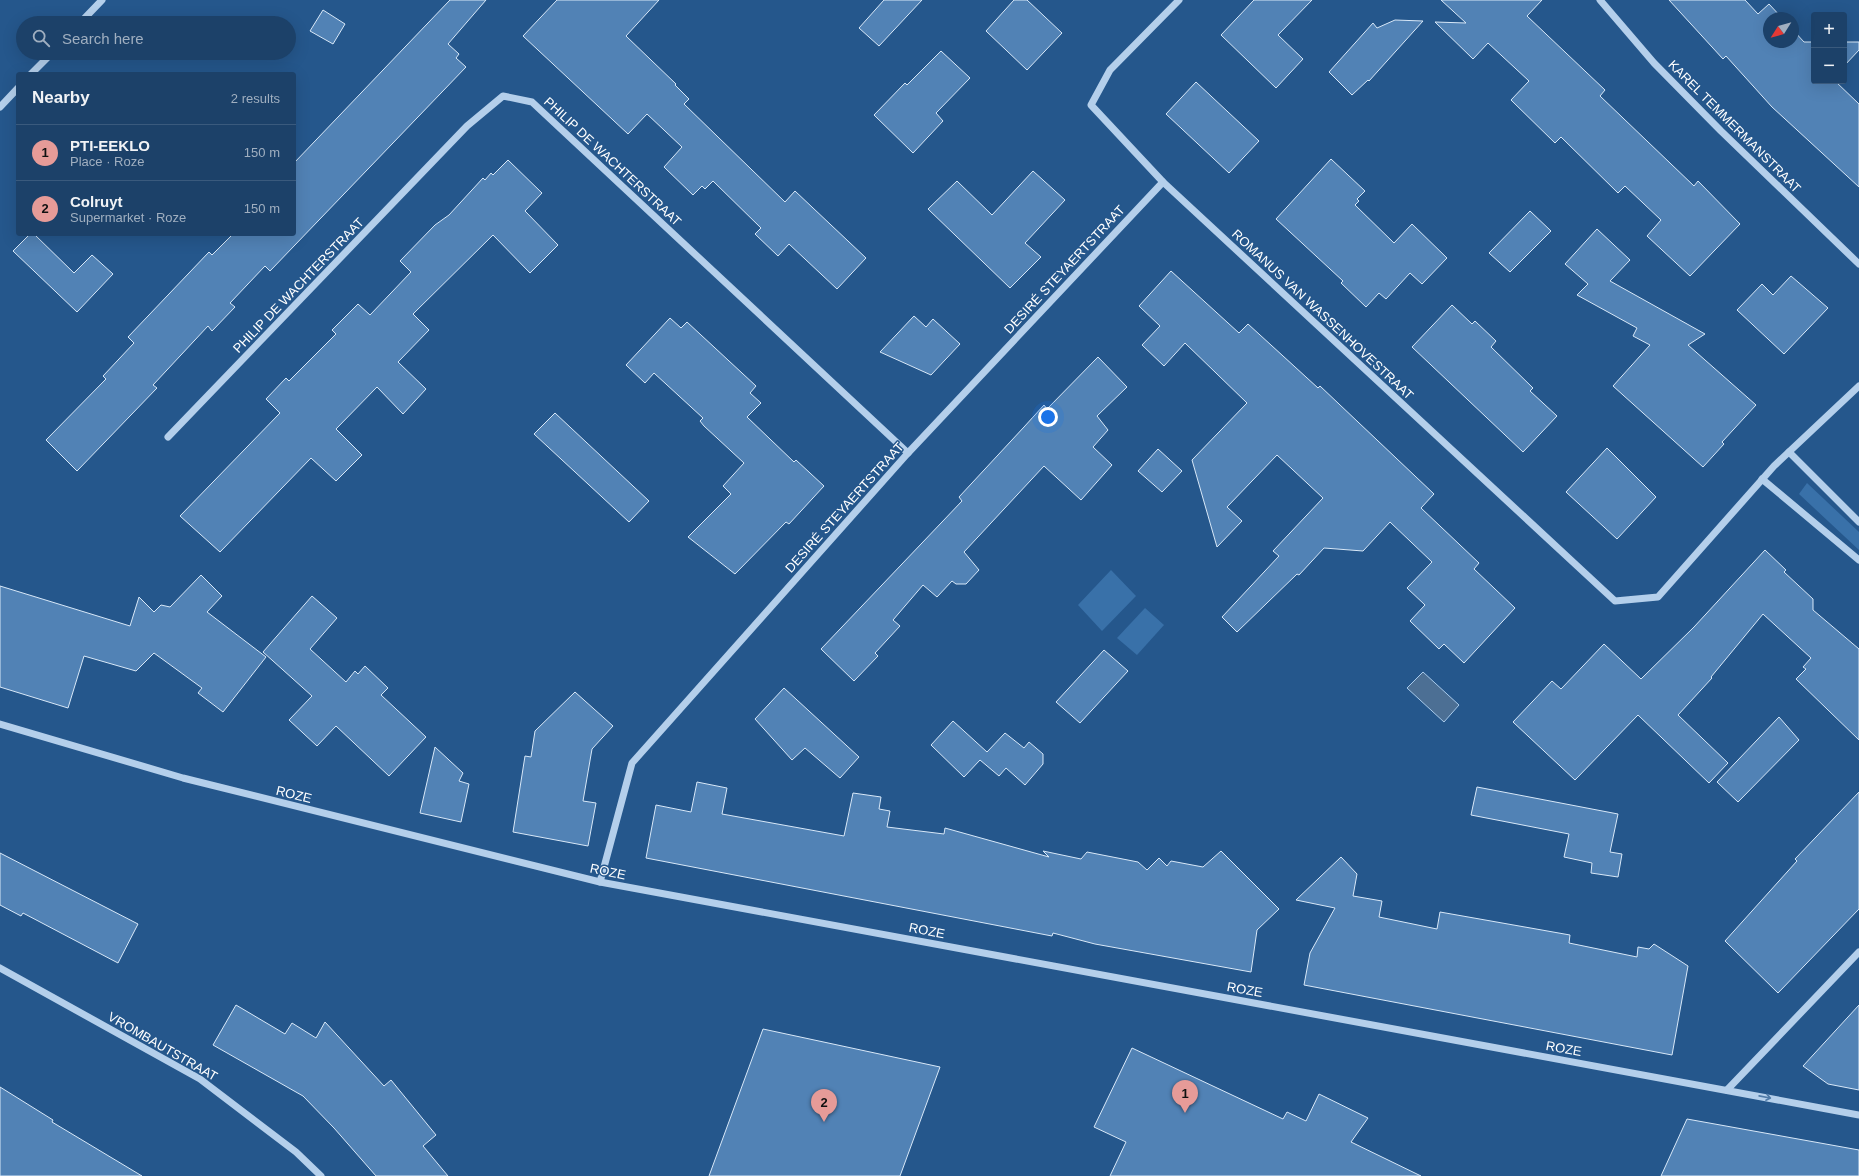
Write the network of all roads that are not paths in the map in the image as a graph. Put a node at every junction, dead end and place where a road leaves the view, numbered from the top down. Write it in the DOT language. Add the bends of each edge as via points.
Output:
graph roads {
  1 [pos="102,0"];
  2 [pos="1179,0"];
  3 [pos="1600,0"];
  4 [pos="87,16"];
  5 [pos="45,60"];
  6 [pos="33,72"];
  7 [pos="16,90"];
  8 [pos="0,107"];
  9 [pos="1163,182"];
  10 [pos="1859,264"];
  11 [pos="1859,386"];
  12 [pos="168,437"];
  13 [pos="1789,452"];
  14 [pos="908,453"];
  15 [pos="1762,480"];
  16 [pos="1859,522"];
  17 [pos="1859,560"];
  18 [pos="0,724"];
  19 [pos="600,882"];
  20 [pos="1859,952"];
  21 [pos="0,968"];
  22 [pos="1727,1090"];
  23 [pos="1859,1115"];
  24 [pos="321,1176"];
  1 -- 4 [label="street"];
  2 -- 9 [label="street, ROMANUS VAN WASSENHOVESTRAAT" via="1110,70 1091,105"];
  3 -- 10 [label="street, KAREL TEMMERMANSTRAAT" via="1654,63"];
  5 -- 6 [label="street"];
  7 -- 8 [label="street"];
  9 -- 14 [label="street, DESIRÉ STEYAERTSTRAAT"];
  9 -- 15 [label="street, ROMANUS VAN WASSENHOVESTRAAT" via="1615,601 1658,597"];
  11 -- 13 [label="street"];
  12 -- 14 [label="street, PHILIP DE WACHTERSTRAAT" via="462,132 503,96 532,102"];
  13 -- 15 [label="street"];
  13 -- 16 [label="street"];
  14 -- 19 [label="street, DESIRÉ STEYAERTSTRAAT" via="632,763"];
  15 -- 17 [label="street"];
  18 -- 19 [label="street, ROZE" via="183,778"];
  19 -- 22 [label="street, ROZE"];
  20 -- 22 [label="street"];
  21 -- 24 [label="street, VROMBAUTSTRAAT" via="200,1079 296,1152"];
  22 -- 23 [label="street, ROZE, one-way"];
}
